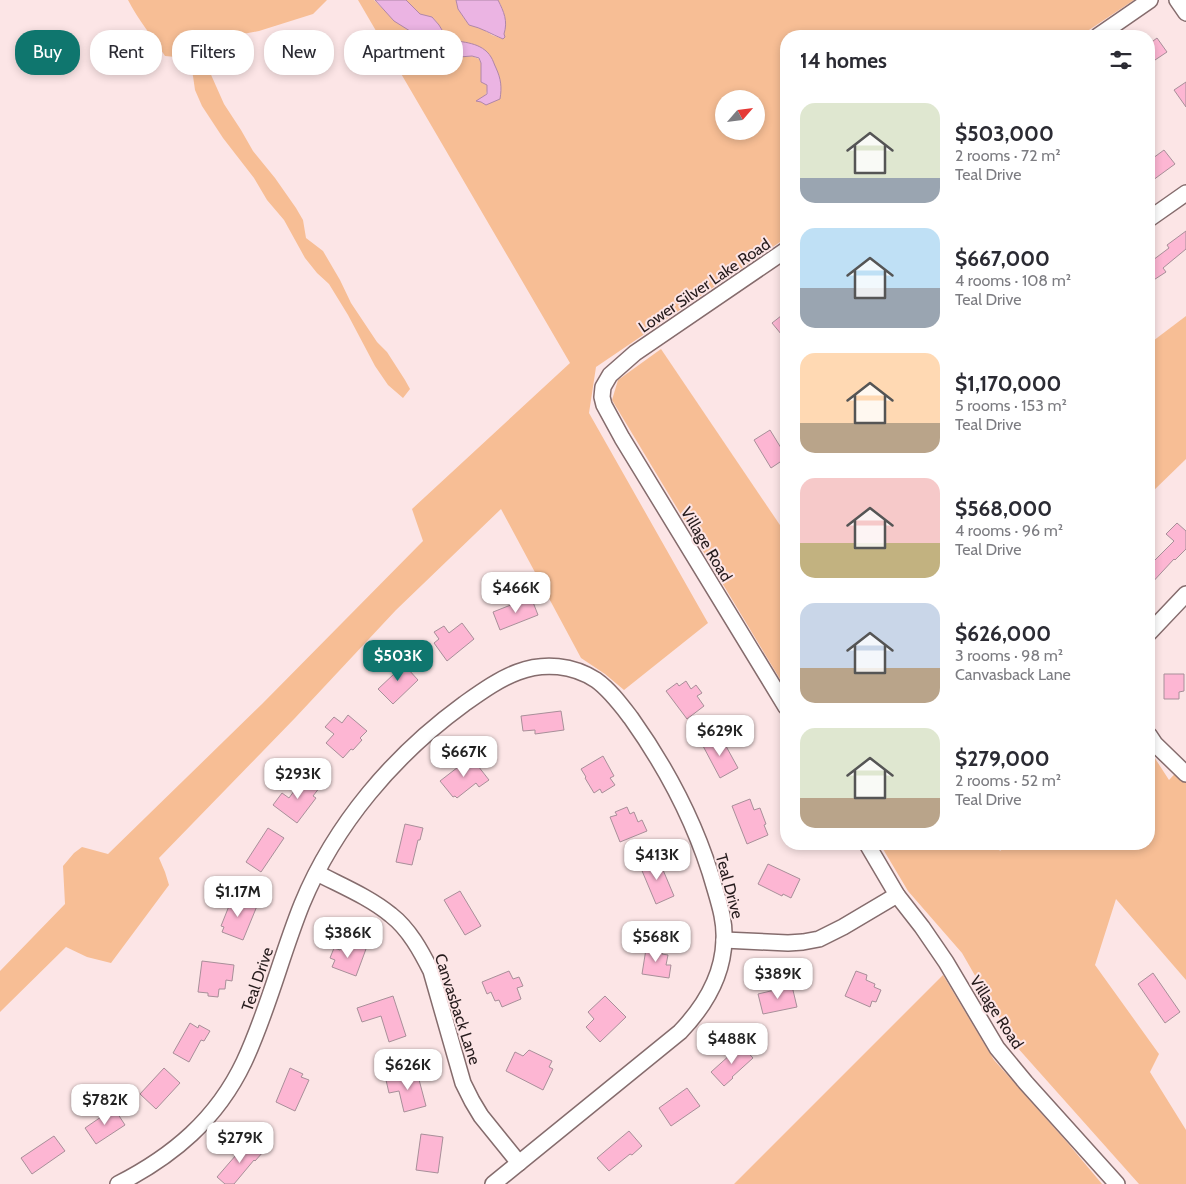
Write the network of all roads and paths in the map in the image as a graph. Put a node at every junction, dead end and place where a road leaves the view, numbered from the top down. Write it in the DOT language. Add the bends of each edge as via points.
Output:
graph roads {
  1 [pos="1150,0"];
  2 [pos="1177,0"];
  3 [pos="1186,13"];
  4 [pos="1107,30"];
  5 [pos="1186,193"];
  6 [pos="1155,215"];
  7 [pos="780,254"];
  8 [pos="602,397"];
  9 [pos="1186,594"];
  10 [pos="1155,627"];
  11 [pos="780,697"];
  12 [pos="1155,744"];
  13 [pos="1186,774"];
  14 [pos="871,850"];
  15 [pos="317,873"];
  16 [pos="897,895"];
  17 [pos="724,940"];
  18 [pos="519,1163"];
  19 [pos="118,1184"];
  20 [pos="493,1184"];
  21 [pos="1117,1184"];
  1 -- 4 [label="street"];
  2 -- 3 [label="street"];
  5 -- 6 [label="street"];
  7 -- 8 [label="street, Lower Silver Lake Road" via="617,368 603,387"];
  8 -- 11 [label="street, Village Road" via="622,438"];
  9 -- 10 [label="street"];
  12 -- 13 [label="street"];
  14 -- 16 [label="street, Village Road"];
  15 -- 17 [label="street, Teal Drive" via="333,844 378,783 440,722 481,692 519,672 533,667 568,668 595,679 619,702 657,758 687,813 711,875 721,911"];
  15 -- 18 [label="street, Canvasback Lane" via="390,914 414,940 431,971 472,1101"];
  15 -- 19 [label="street, Teal Drive" via="291,934 257,1032 232,1085 198,1129 173,1151"];
  16 -- 17 [label="street" via="819,939 788,943"];
  16 -- 21 [label="street, Village Road" via="946,962 997,1048"];
  17 -- 18 [label="street, Teal Drive" via="714,985 692,1020"];
  18 -- 20 [label="street, Teal Drive"];
}
